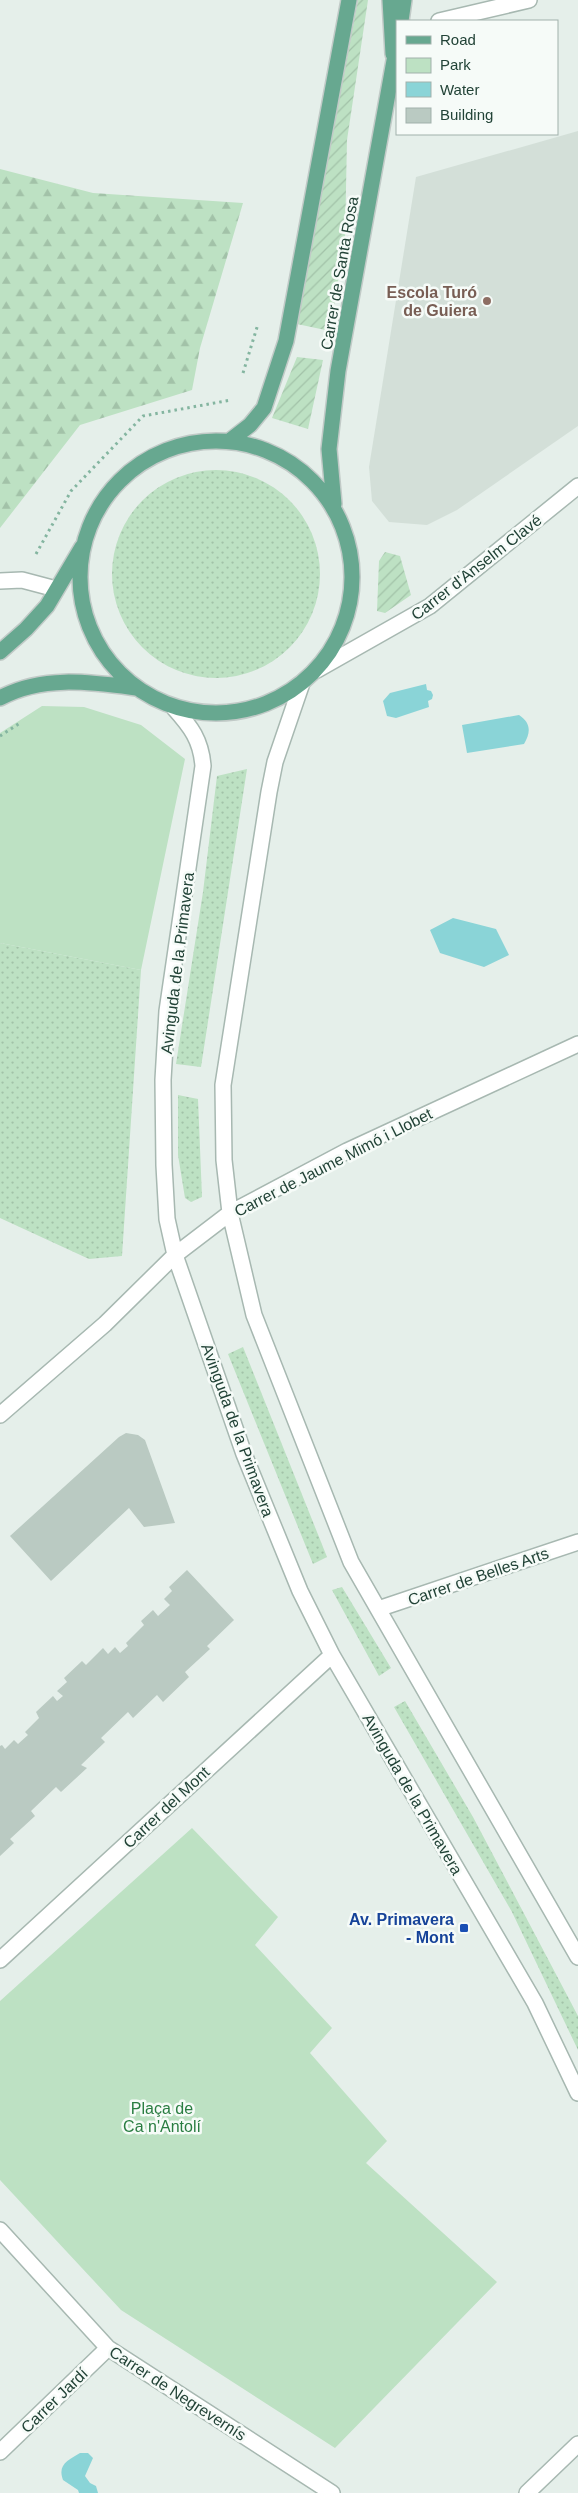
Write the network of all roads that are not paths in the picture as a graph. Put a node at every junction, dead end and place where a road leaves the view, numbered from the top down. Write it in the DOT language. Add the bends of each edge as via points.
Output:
graph roads {
  1 [pos="349,0"];
  2 [pos="390,0"];
  3 [pos="404,0"];
  4 [pos="529,0"];
  5 [pos="401,20"];
  6 [pos="443,20"];
  7 [pos="396,50"];
  8 [pos="393,66"];
  9 [pos="232,439"];
  10 [pos="578,486"];
  11 [pos="334,509"];
  12 [pos="84,544"];
  13 [pos="0,581"];
  14 [pos="56,588"];
  15 [pos="0,652"];
  16 [pos="317,670"];
  17 [pos="302,683"];
  18 [pos="136,688"];
  19 [pos="0,698"];
  20 [pos="174,708"];
  21 [pos="578,1044"];
  22 [pos="230,1214"];
  23 [pos="175,1256"];
  24 [pos="0,1415"];
  25 [pos="578,1542"];
  26 [pos="378,1609"];
  27 [pos="332,1655"];
  28 [pos="578,1957"];
  29 [pos="0,1960"];
  30 [pos="578,2093"];
  31 [pos="0,2230"];
  32 [pos="108,2348"];
  33 [pos="578,2444"];
  34 [pos="0,2452"];
  35 [pos="332,2493"];
  36 [pos="527,2493"];
  1 -- 9 [label="main road" via="286,341 264,408"];
  2 -- 8 [label="main road"];
  3 -- 5 [label="main road"];
  4 -- 6 [label="street"];
  7 -- 8 [label="main road, Carrer de Santa Rosa"];
  8 -- 11 [label="main road, Carrer de Santa Rosa" via="336,388 329,449"];
  9 -- 11 [label="main road" via="258,446 288,460 315,479"];
  9 -- 12 [label="main road" via="170,449 132,471 103,504"];
  10 -- 16 [label="street, Carrer d'Anselm Clavé" via="430,606"];
  11 -- 16 [label="main road" via="346,538 352,570 347,611 337,638"];
  12 -- 14 [label="main road"];
  12 -- 18 [label="main road" via="80,582 86,619 101,654"];
  13 -- 14 [label="street" via="22,580"];
  14 -- 15 [label="main road" via="47,606"];
  16 -- 17 [label="main road"];
  17 -- 20 [label="main road" via="280,698 242,712 202,714"];
  17 -- 22 [label="street" via="275,762 269,792 223,1085 224,1160"];
  18 -- 19 [label="main road" via="89,682 43,682 13,690"];
  18 -- 20 [label="main road" via="149,698"];
  20 -- 23 [label="street, Avinguda de la Primavera" via="191,728 202,749 203,766 167,1011 164,1062 167,1219"];
  21 -- 22 [label="street, Carrer de Jaume Mimó i Llobet" via="347,1151"];
  22 -- 23 [label="street, Carrer de Jaume Mimó i Llobet"];
  22 -- 26 [label="street" via="254,1315 352,1562"];
  23 -- 24 [label="street, Carrer de Jaume Mimó i Llobet" via="105,1324"];
  23 -- 27 [label="street, Avinguda de la Primavera" via="244,1454 300,1591"];
  25 -- 26 [label="street, Carrer de Belles Arts"];
  26 -- 28 [label="street"];
  27 -- 29 [label="street, Carrer del Mont"];
  27 -- 30 [label="street, Avinguda de la Primavera" via="535,2003"];
  31 -- 32 [label="street, Carrer de Negrevernís"];
  32 -- 34 [label="street, Carrer Jardí"];
  32 -- 35 [label="street, Carrer de Negrevernís"];
  33 -- 36 [label="street"];
}
